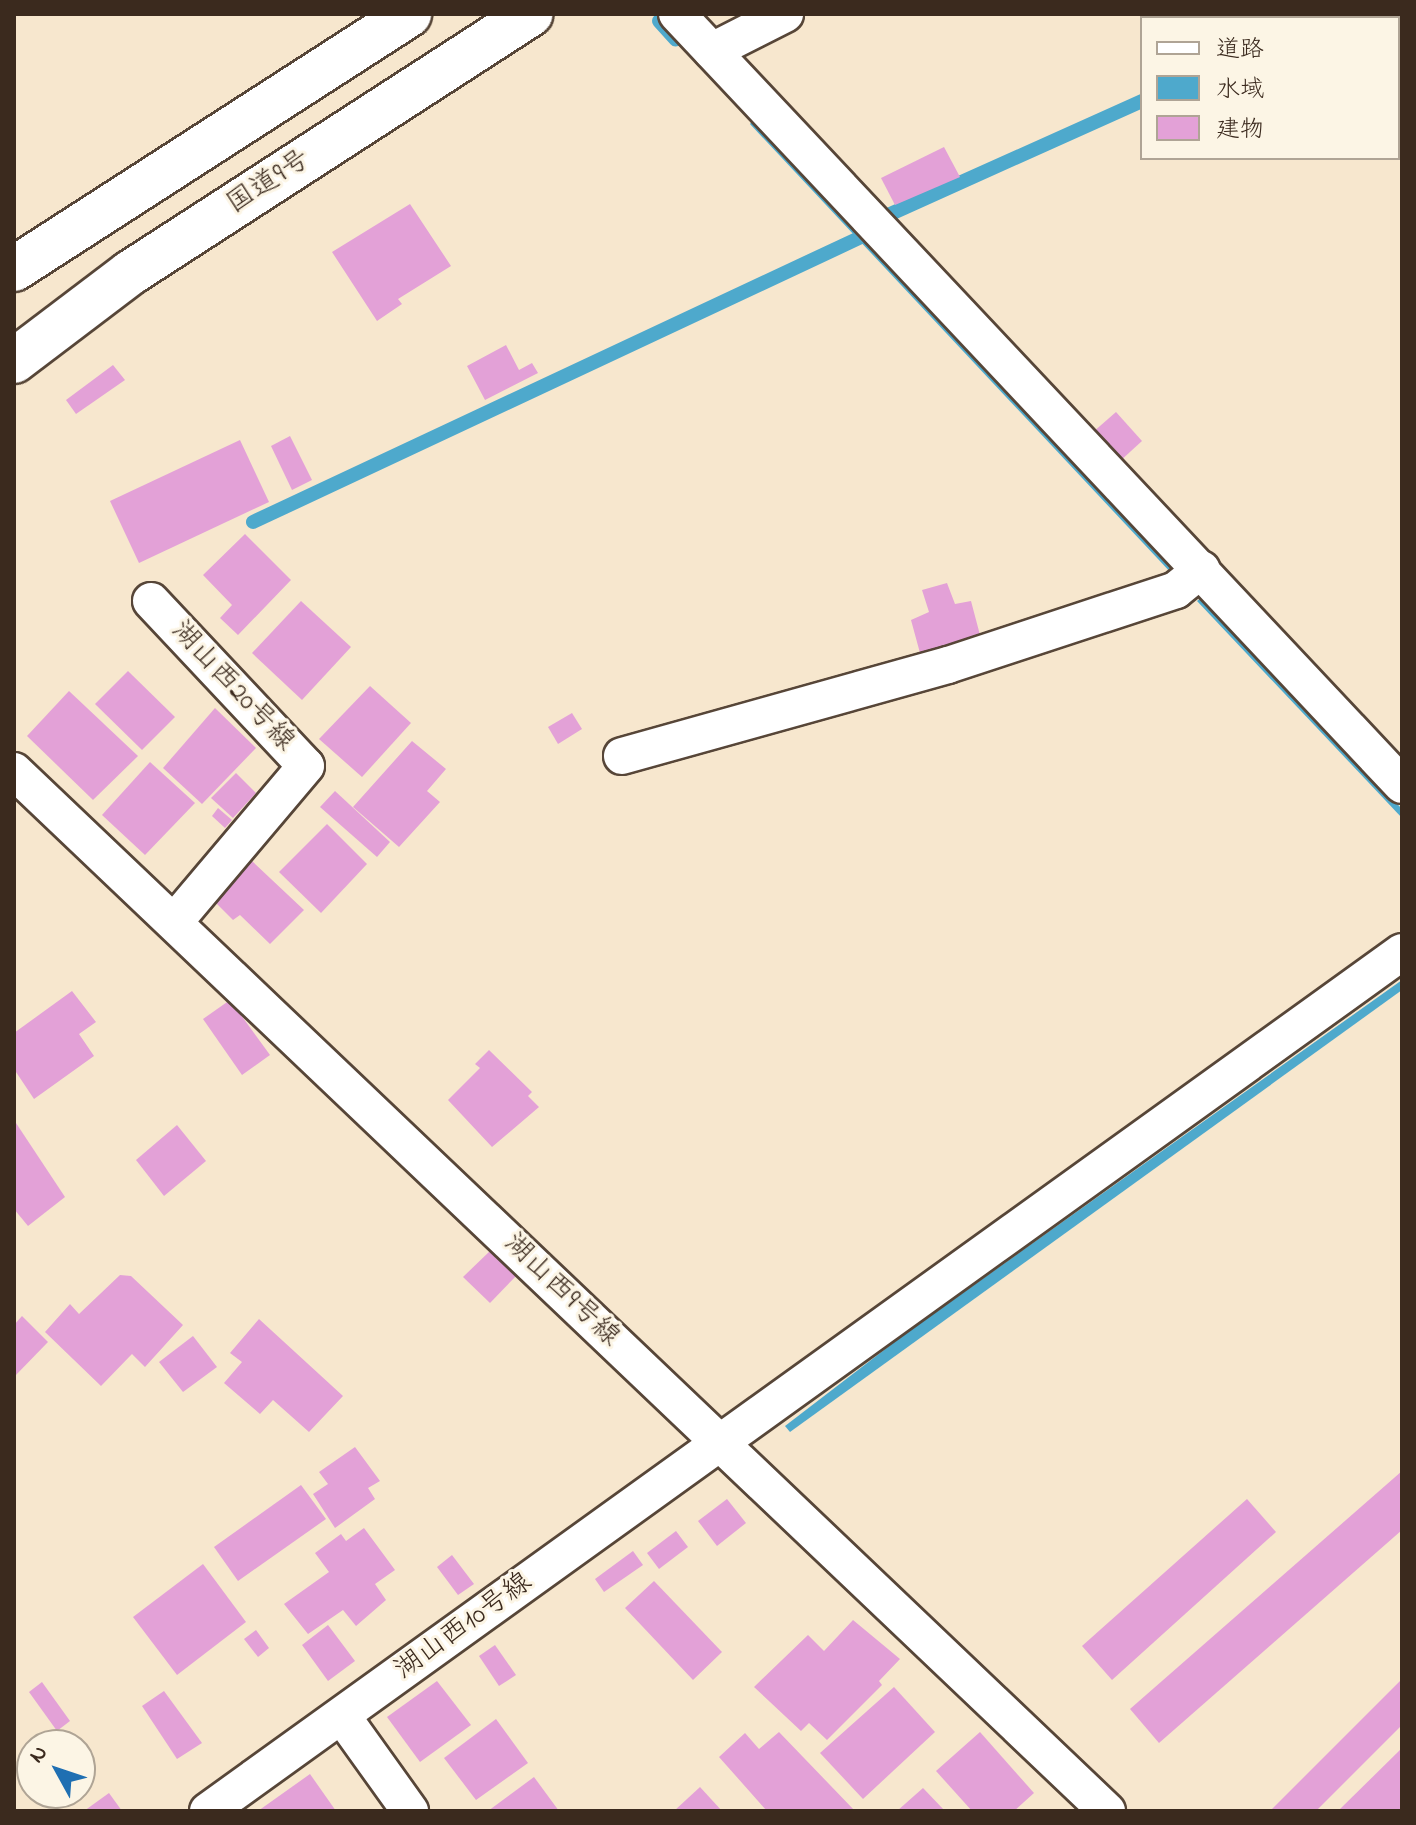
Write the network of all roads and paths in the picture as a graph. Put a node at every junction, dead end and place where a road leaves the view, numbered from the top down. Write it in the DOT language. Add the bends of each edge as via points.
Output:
graph roads {
  1 [pos="409,14"];
  2 [pos="531,14"];
  3 [pos="677,14"];
  4 [pos="785,14"];
  5 [pos="712,51"];
  6 [pos="14,269"];
  7 [pos="14,361"];
  8 [pos="1202,569"];
  9 [pos="151,601"];
  10 [pos="622,756"];
  11 [pos="14,771"];
  12 [pos="1402,785"];
  13 [pos="175,921"];
  14 [pos="1402,952"];
  15 [pos="718,1443"];
  16 [pos="342,1716"];
  17 [pos="208,1811"];
  18 [pos="410,1811"];
  19 [pos="1107,1811"];
  1 -- 6 [label="highway"];
  2 -- 7 [label="highway, 国道9号" via="130,273"];
  3 -- 5 [label="street"];
  4 -- 5 [label="street"];
  5 -- 8 [label="street"];
  8 -- 10 [label="street" via="1176,590 948,665"];
  8 -- 12 [label="street"];
  9 -- 13 [label="street, 湖山西20号線" via="306,766"];
  11 -- 13 [label="street, 湖山西9号線"];
  13 -- 15 [label="street, 湖山西9号線"];
  14 -- 15 [label="street, 湖山西10号線"];
  15 -- 16 [label="street, 湖山西10号線"];
  15 -- 19 [label="street, 湖山西9号線"];
  16 -- 17 [label="street, 湖山西10号線"];
  16 -- 18 [label="street"];
}
